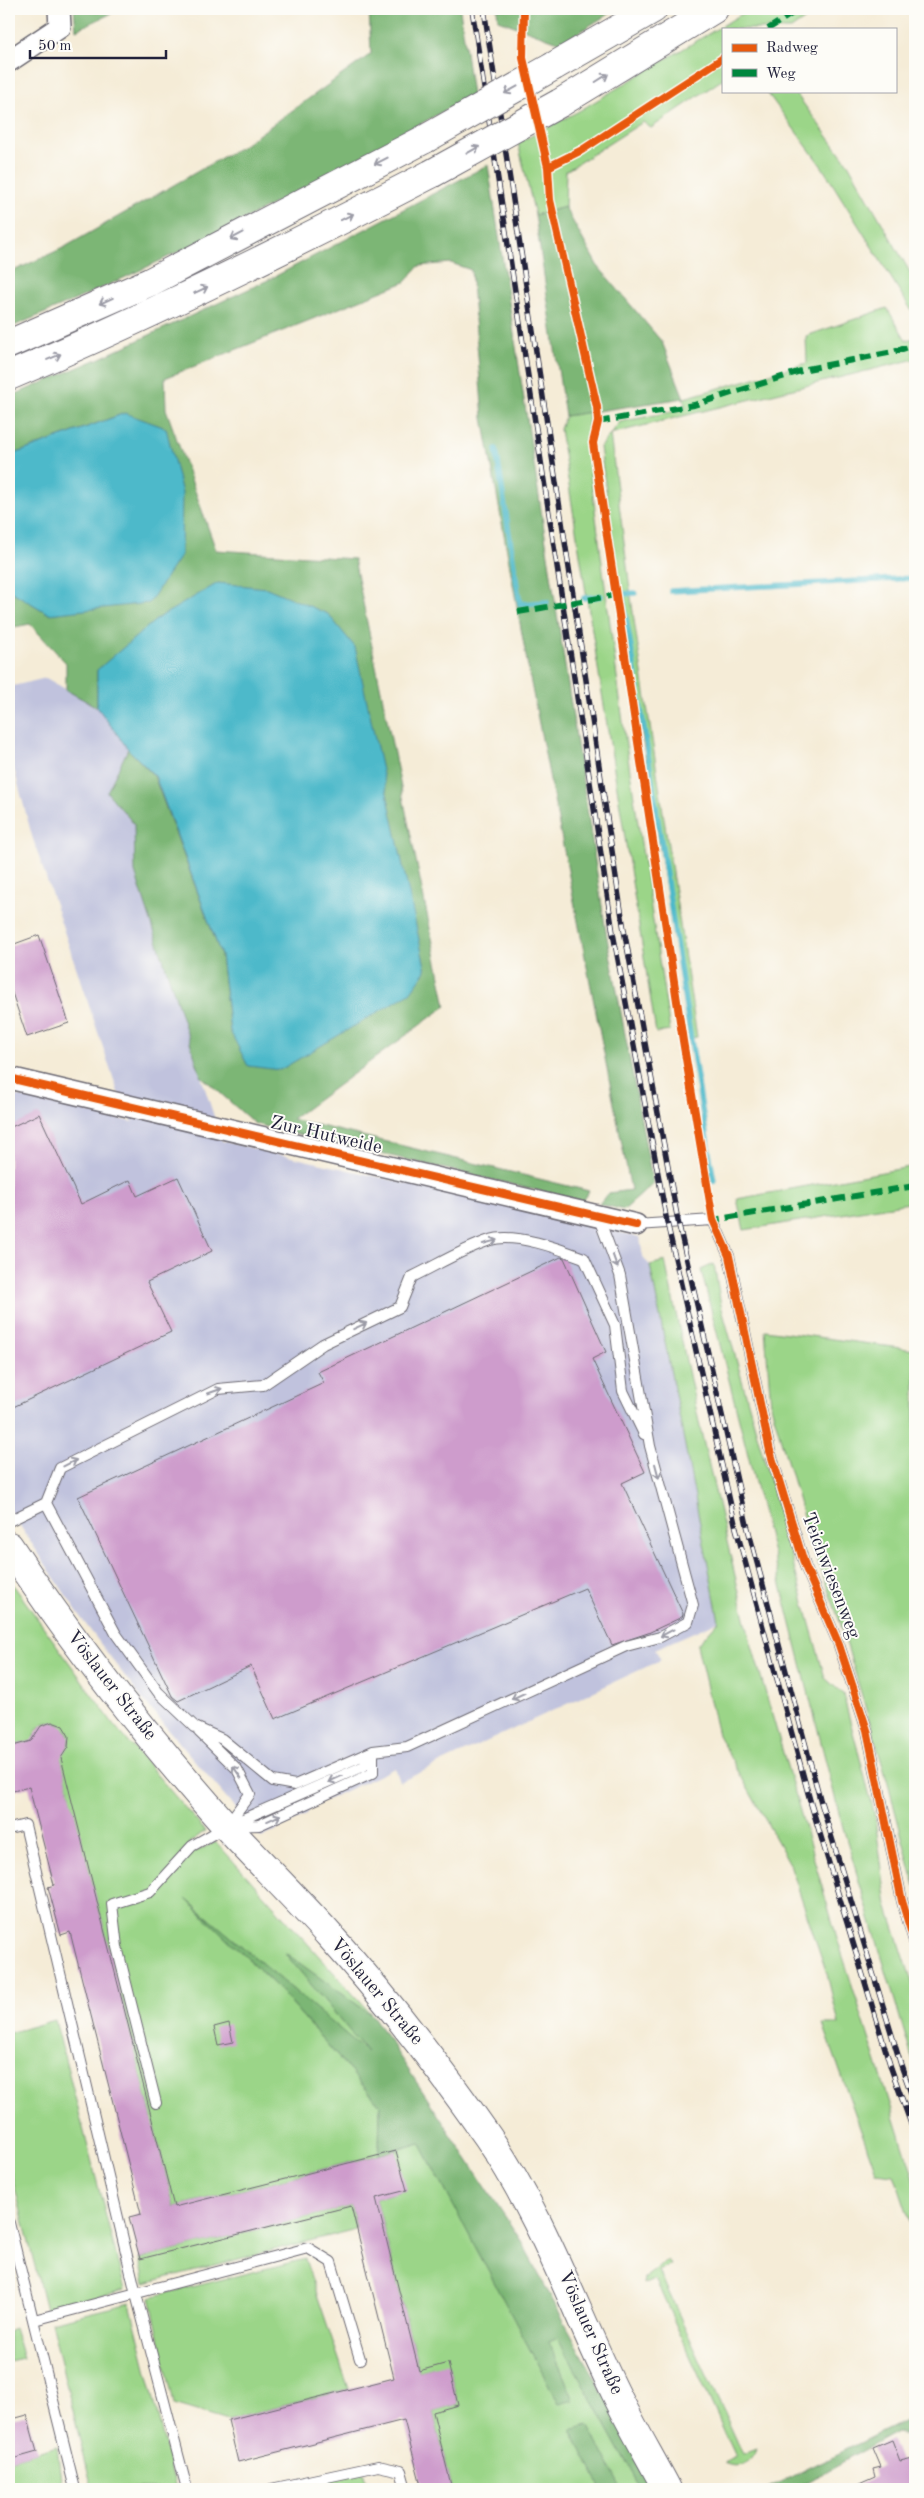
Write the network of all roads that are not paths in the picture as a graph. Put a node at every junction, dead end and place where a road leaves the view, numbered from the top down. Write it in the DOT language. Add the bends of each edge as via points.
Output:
graph roads {
  1 [pos="653,9"];
  2 [pos="714,9"];
  3 [pos="60,18"];
  4 [pos="9,61"];
  5 [pos="9,344"];
  6 [pos="9,376"];
  7 [pos="9,1078"];
  8 [pos="598,1215"];
  9 [pos="636,1225"];
  10 [pos="650,1446"];
  11 [pos="46,1503"];
  12 [pos="9,1521"];
  13 [pos="9,1546"];
  14 [pos="194,1727"];
  15 [pos="373,1751"];
  16 [pos="226,1826"];
  17 [pos="9,1829"];
  18 [pos="915,1944"];
  19 [pos="156,2103"];
  20 [pos="9,2223"];
  21 [pos="136,2294"];
  22 [pos="34,2320"];
  23 [pos="360,2359"];
  24 [pos="75,2489"];
  25 [pos="187,2489"];
  26 [pos="271,2489"];
  27 [pos="406,2489"];
  28 [pos="667,2489"];
  1 -- 5 [label="main road, one-way, bridge" via="425,138 150,282"];
  6 -- 2 [label="main road, one-way, bridge" via="95,340 262,261 431,174 560,103"];
  3 -- 4 [label="street"];
  7 -- 8 [label="street, Zur Hutweide"];
  8 -- 9 [label="street, Zur Hutweide"];
  8 -- 10 [label="lane, one-way" via="620,1275"];
  9 -- 18 [label="lane, Teichwiesenweg" via="713,1220 730,1256 773,1461 805,1566 839,1645 867,1730 902,1901"];
  11 -- 10 [label="lane, one-way" via="60,1468 218,1389 263,1386 323,1344 400,1307 412,1277 491,1240 516,1239 584,1258 615,1325 623,1391"];
  10 -- 15 [label="lane, one-way" via="693,1605 688,1622 660,1637 626,1646 406,1747"];
  11 -- 12 [label="lane"];
  11 -- 14 [label="lane" via="116,1634 158,1692"];
  13 -- 16 [label="main road, Vöslauer Straße" via="53,1613 119,1700"];
  15 -- 14 [label="lane, one-way" via="295,1785 273,1781 222,1739"];
  16 -- 14 [label="lane, one-way" via="250,1794 237,1769"];
  15 -- 16 [label="lane" via="373,1774 259,1824"];
  16 -- 19 [label="lane" via="192,1846 150,1892 112,1904 117,1947"];
  16 -- 28 [label="main road, Vöslauer Straße" via="330,1936 397,2014 489,2138 549,2244 615,2392"];
  17 -- 21 [label="lane" via="25,1824"];
  20 -- 22 [label="lane"];
  21 -- 22 [label="lane"];
  21 -- 23 [label="lane" via="308,2248 331,2262"];
  21 -- 25 [label="lane"];
  22 -- 24 [label="lane"];
  26 -- 27 [label="lane" via="378,2466 401,2471"];
}
